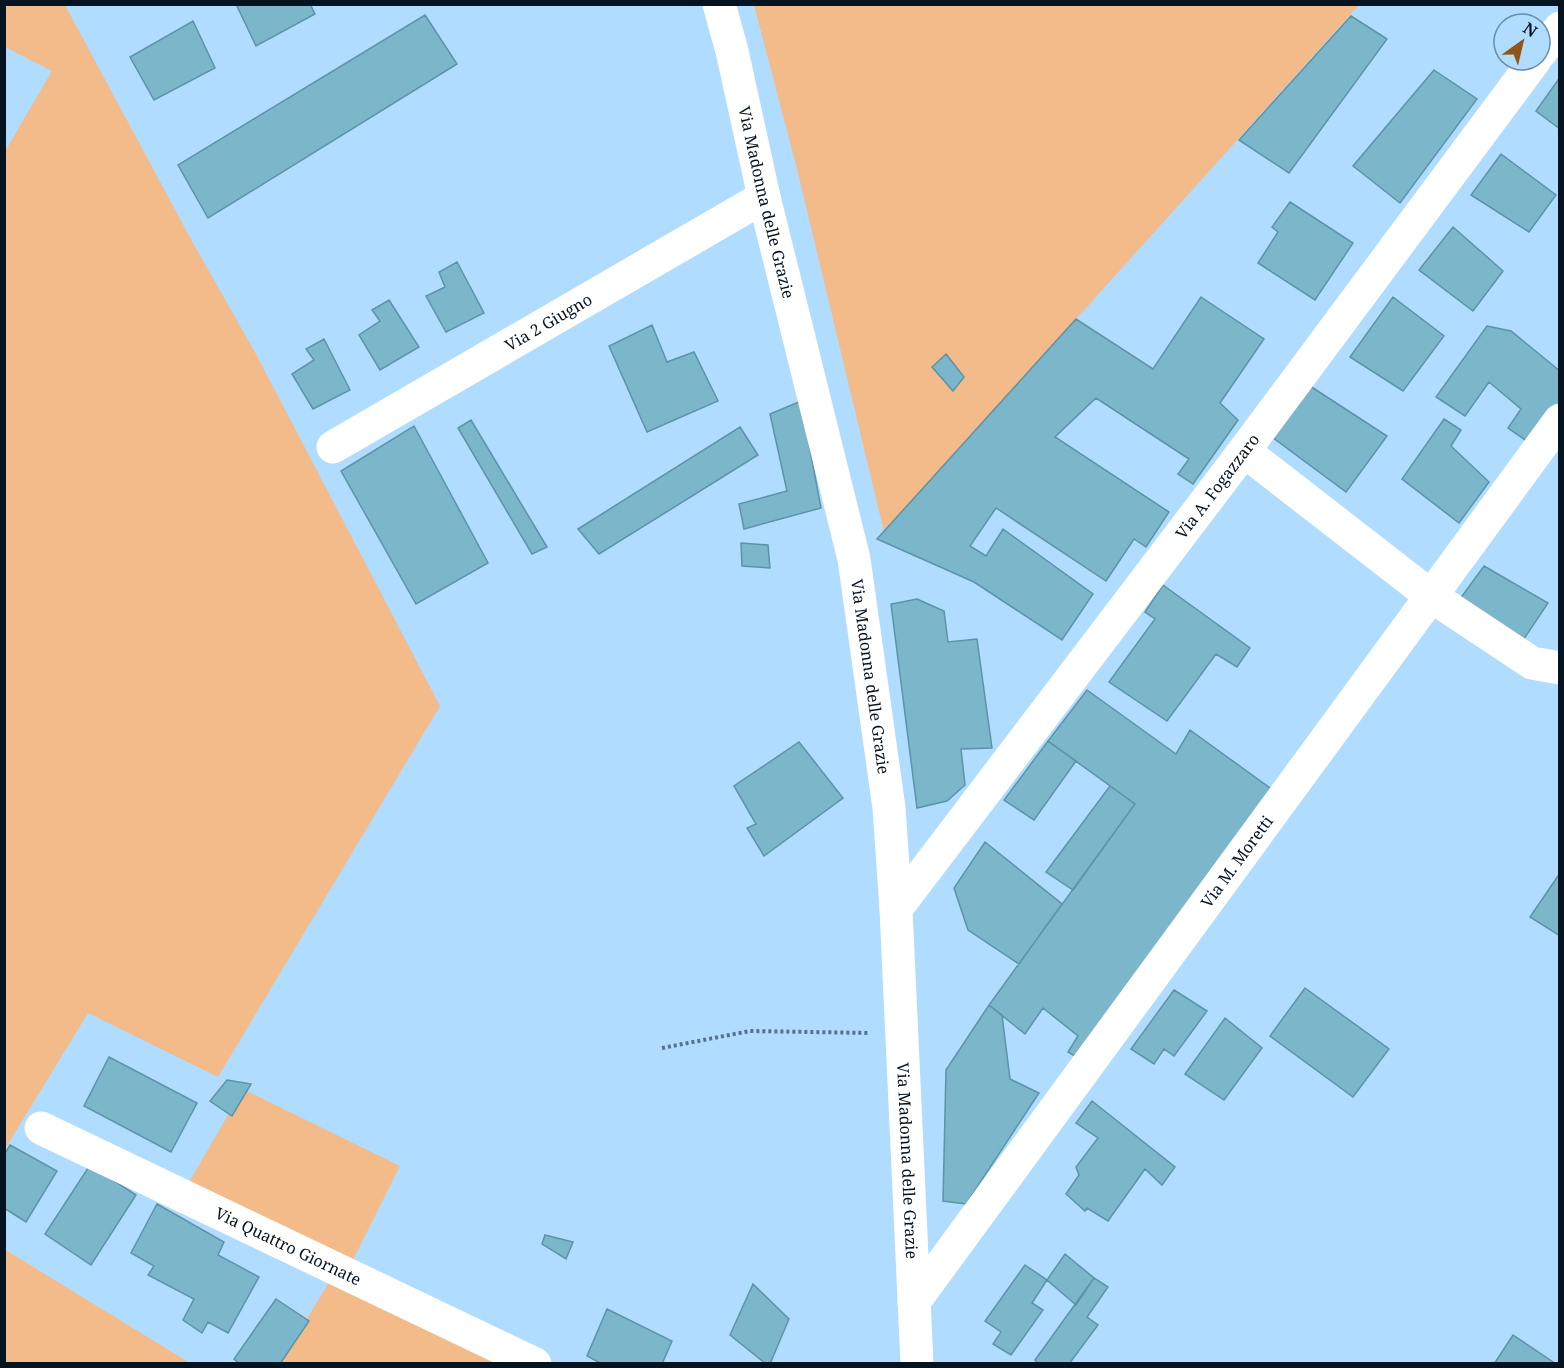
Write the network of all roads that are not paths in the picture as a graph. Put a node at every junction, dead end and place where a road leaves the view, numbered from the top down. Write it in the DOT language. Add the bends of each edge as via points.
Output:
graph roads {
  1 [pos="719,4"];
  2 [pos="1526,72"];
  3 [pos="764,197"];
  4 [pos="1560,420"];
  5 [pos="333,447"];
  6 [pos="1244,451"];
  7 [pos="1431,596"];
  8 [pos="1560,668"];
  9 [pos="896,909"];
  10 [pos="41,1128"];
  11 [pos="914,1302"];
  12 [pos="535,1364"];
  13 [pos="917,1364"];
  1 -- 3 [label="street, Via Madonna delle Grazie"];
  2 -- 6 [label="street, Via A. Fogazzaro"];
  3 -- 5 [label="street, Via 2 Giugno"];
  3 -- 9 [label="street, Via Madonna delle Grazie" via="854,559 889,808"];
  4 -- 7 [label="street, Via M. Moretti"];
  6 -- 7 [label="street"];
  6 -- 9 [label="street, Via A. Fogazzaro"];
  7 -- 8 [label="street" via="1532,663"];
  7 -- 11 [label="street, Via M. Moretti"];
  9 -- 11 [label="street, Via Madonna delle Grazie"];
  10 -- 12 [label="street, Via Quattro Giornate"];
  11 -- 13 [label="street, Via Madonna delle Grazie"];
}
